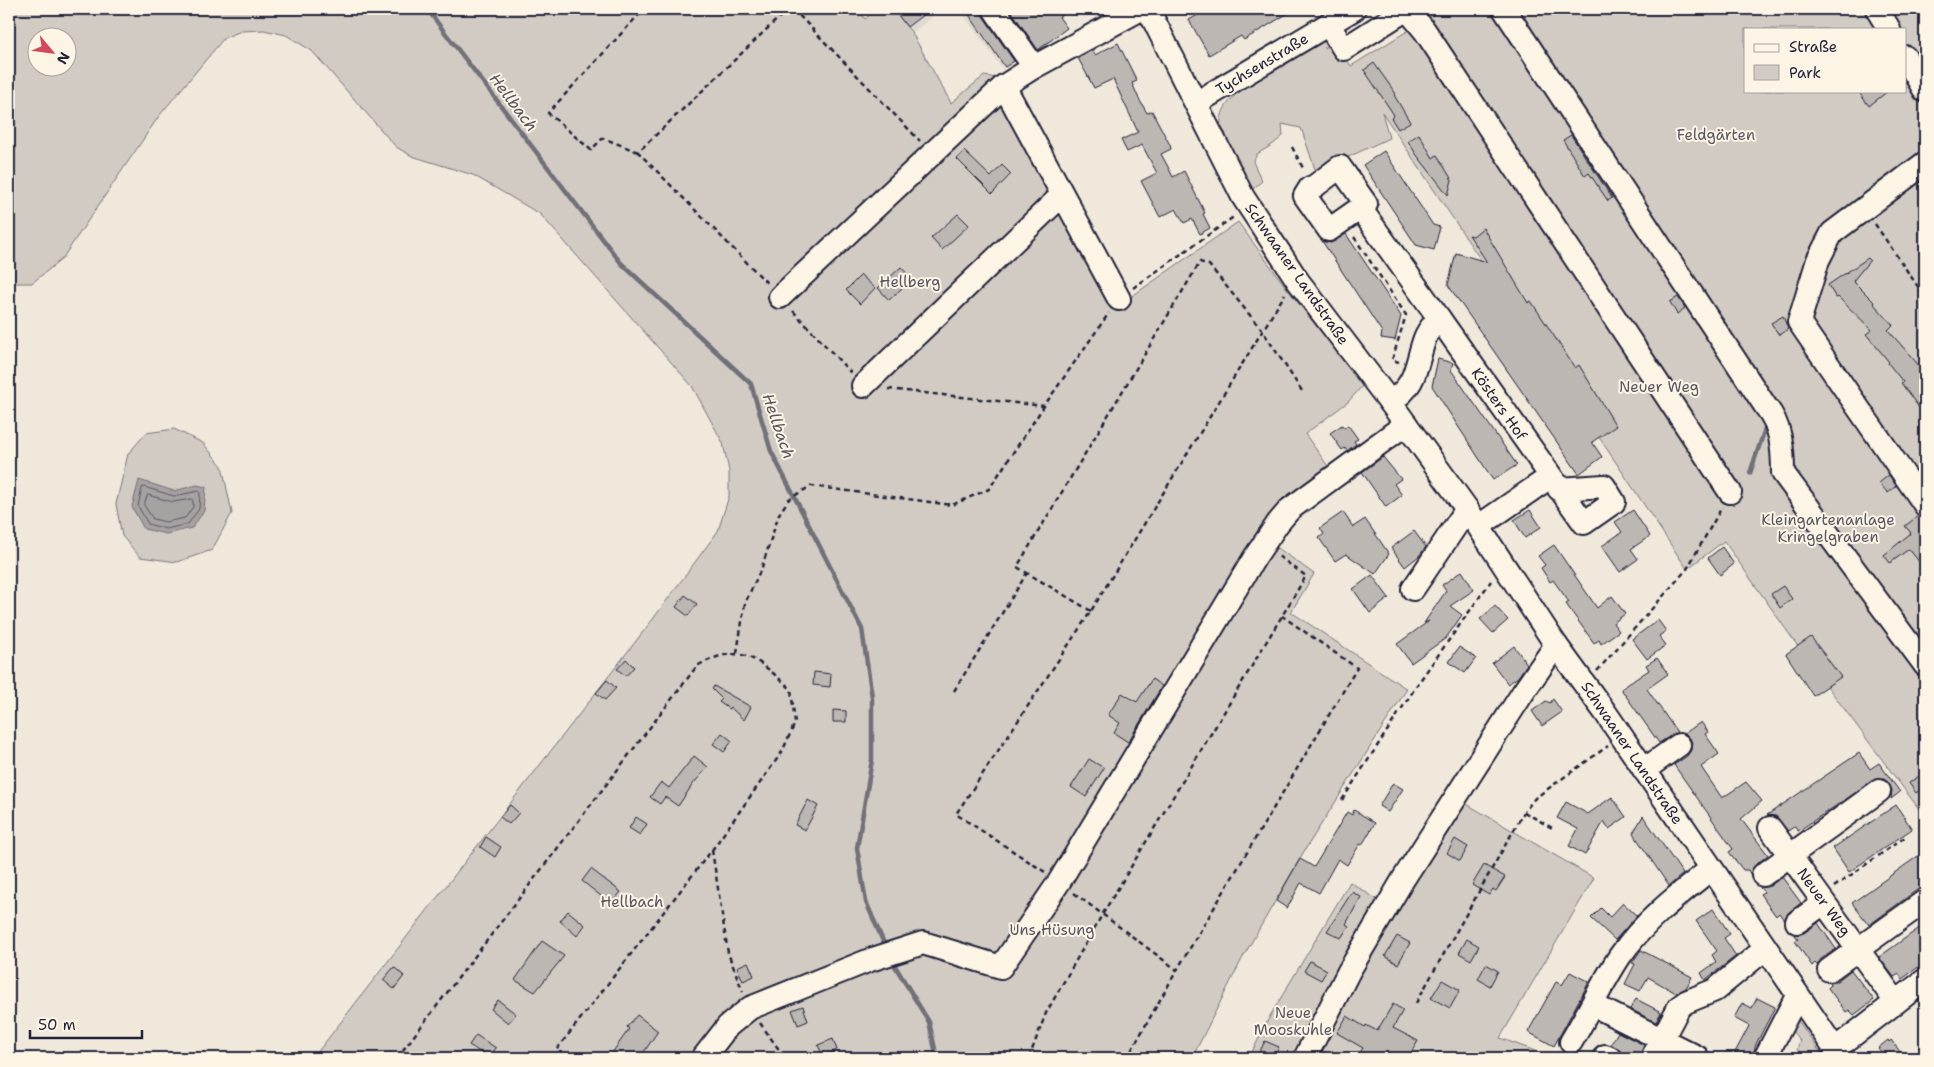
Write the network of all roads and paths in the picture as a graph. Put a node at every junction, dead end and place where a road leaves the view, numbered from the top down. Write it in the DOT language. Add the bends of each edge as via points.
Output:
graph roads {
  1 [pos="644,9"];
  2 [pos="788,9"];
  3 [pos="793,9"];
  4 [pos="994,9"];
  5 [pos="1141,9"];
  6 [pos="1148,9"];
  7 [pos="1354,9"];
  8 [pos="1504,9"];
  9 [pos="1877,9"];
  10 [pos="1423,14"];
  11 [pos="1328,24"];
  12 [pos="1888,28"];
  13 [pos="1906,59"];
  14 [pos="1034,67"];
  15 [pos="1008,82"];
  16 [pos="1925,91"];
  17 [pos="1196,103"];
  18 [pos="1292,147"];
  19 [pos="638,152"];
  20 [pos="931,153"];
  21 [pos="1925,163"];
  22 [pos="1062,195"];
  23 [pos="1314,197"];
  24 [pos="1864,208"];
  25 [pos="1240,212"];
  26 [pos="1366,216"];
  27 [pos="1319,237"];
  28 [pos="1298,281"];
  29 [pos="1925,296"];
  30 [pos="780,297"];
  31 [pos="1119,299"];
  32 [pos="1439,318"];
  33 [pos="1262,330"];
  34 [pos="1418,367"];
  35 [pos="863,386"];
  36 [pos="1302,391"];
  37 [pos="1390,402"];
  38 [pos="1406,424"];
  39 [pos="1554,483"];
  40 [pos="1604,486"];
  41 [pos="1730,492"];
  42 [pos="1925,505"];
  43 [pos="1630,506"];
  44 [pos="1473,518"];
  45 [pos="1263,544"];
  46 [pos="1507,569"];
  47 [pos="1027,573"];
  48 [pos="1413,589"];
  49 [pos="1091,611"];
  50 [pos="1282,616"];
  51 [pos="1556,645"];
  52 [pos="738,653"];
  53 [pos="1925,665"];
  54 [pos="1585,685"];
  55 [pos="954,691"];
  56 [pos="1621,736"];
  57 [pos="1681,748"];
  58 [pos="1647,774"];
  59 [pos="1879,791"];
  60 [pos="1342,800"];
  61 [pos="1524,812"];
  62 [pos="1770,828"];
  63 [pos="1554,829"];
  64 [pos="1905,838"];
  65 [pos="712,850"];
  66 [pos="1789,855"];
  67 [pos="1711,869"];
  68 [pos="1763,875"];
  69 [pos="1059,882"];
  70 [pos="1822,900"];
  71 [pos="1925,901"];
  72 [pos="1102,915"];
  73 [pos="1797,922"];
  74 [pos="1858,949"];
  75 [pos="1765,950"];
  76 [pos="1177,970"];
  77 [pos="1829,970"];
  78 [pos="1925,980"];
  79 [pos="1798,996"];
  80 [pos="1896,1002"];
  81 [pos="1416,1004"];
  82 [pos="1593,1005"];
  83 [pos="750,1008"];
  84 [pos="1572,1042"];
  85 [pos="1657,1049"];
  86 [pos="1838,1054"];
  87 [pos="1697,1057"];
  88 [pos="397,1058"];
  89 [pos="550,1058"];
  90 [pos="703,1058"];
  91 [pos="785,1058"];
  92 [pos="1029,1058"];
  93 [pos="1127,1058"];
  94 [pos="1304,1058"];
  95 [pos="1765,1058"];
  1 -- 19 [label="path" via="548,113 591,150 602,138"];
  2 -- 19 [label="path"];
  3 -- 20 [label="path"];
  4 -- 14 [label="street"];
  5 -- 14 [label="street"];
  6 -- 17 [label="street, Schwaaner Landstraße"];
  7 -- 11 [label="street, Tychsenstraße"];
  8 -- 53 [label="street" via="1774,416 1783,449 1783,472"];
  9 -- 12 [label="street"];
  10 -- 11 [label="street" via="1407,9 1344,49"];
  10 -- 41 [label="street" via="1431,39"];
  11 -- 17 [label="street, Tychsenstraße"];
  13 -- 16 [label="street"];
  14 -- 15 [label="street"];
  15 -- 20 [label="street"];
  15 -- 22 [label="street"];
  17 -- 28 [label="street, Schwaaner Landstraße" via="1243,198"];
  18 -- 23 [label="path"];
  19 -- 30 [label="path"];
  20 -- 30 [label="street"];
  21 -- 24 [label="street"];
  22 -- 31 [label="street"];
  22 -- 35 [label="street"];
  23 -- 26 [label="street" via="1329,230"];
  23 -- 26 [label="street, Kösters Hof" via="1340,167 1366,204"];
  23 -- 27 [label="street" via="1310,220"];
  24 -- 29 [label="path"];
  24 -- 42 [label="street" via="1832,233 1818,260 1799,322"];
  25 -- 31 [label="path"];
  26 -- 32 [label="street, Kösters Hof"];
  26 -- 34 [label="path" via="1353,237 1406,315 1392,360"];
  28 -- 33 [label="path" via="1288,290"];
  28 -- 37 [label="street, Schwaaner Landstraße"];
  31 -- 52 [label="path" via="989,489 952,505 810,486 789,499 779,514 762,567 745,602"];
  32 -- 34 [label="street" via="1425,337"];
  32 -- 39 [label="street, Kösters Hof"];
  33 -- 36 [label="path"];
  33 -- 47 [label="path" via="1210,265 1200,262 1016,567"];
  33 -- 49 [label="path"];
  34 -- 37 [label="street" via="1410,386"];
  37 -- 38 [label="street, Schwaaner Landstraße"];
  38 -- 44 [label="street, Schwaaner Landstraße"];
  38 -- 45 [label="street" via="1282,507"];
  39 -- 40 [label="street"];
  39 -- 40 [label="street, Kösters Hof" via="1584,523 1614,502"];
  39 -- 44 [label="street"];
  40 -- 43 [label="street" via="1621,493"];
  41 -- 54 [label="path" via="1687,569"];
  44 -- 46 [label="street, Schwaaner Landstraße"];
  44 -- 48 [label="street"];
  45 -- 50 [label="path" via="1306,576"];
  45 -- 69 [label="street"];
  46 -- 51 [label="street, Schwaaner Landstraße"];
  46 -- 60 [label="path" via="1488,583"];
  47 -- 49 [label="path"];
  47 -- 55 [label="path"];
  49 -- 69 [label="path" via="956,814"];
  50 -- 72 [label="path"];
  50 -- 76 [label="path" via="1357,668"];
  51 -- 54 [label="street, Schwaaner Landstraße"];
  51 -- 94 [label="street" via="1404,878 1349,971"];
  52 -- 65 [label="path" via="763,665 791,689 796,723 782,752"];
  52 -- 88 [label="path" via="714,657 697,666"];
  54 -- 56 [label="street, Schwaaner Landstraße"];
  56 -- 58 [label="street, Schwaaner Landstraße"];
  56 -- 61 [label="path" via="1535,798"];
  57 -- 58 [label="street"];
  58 -- 67 [label="street, Schwaaner Landstraße"];
  59 -- 66 [label="street, Neuer Weg"];
  61 -- 63 [label="path"];
  61 -- 81 [label="path"];
  62 -- 66 [label="street, Neuer Weg"];
  64 -- 70 [label="path"];
  65 -- 83 [label="path" via="728,953"];
  65 -- 89 [label="path"];
  66 -- 68 [label="street"];
  66 -- 70 [label="street, Neuer Weg"];
  67 -- 75 [label="street, Schwaaner Landstraße"];
  67 -- 82 [label="street" via="1644,927 1620,956"];
  69 -- 72 [label="path"];
  69 -- 83 [label="street" via="1002,967 923,943 870,960"];
  70 -- 73 [label="street"];
  70 -- 74 [label="street, Neuer Weg"];
  71 -- 74 [label="street, Neuer Weg"];
  72 -- 76 [label="path"];
  72 -- 92 [label="path" via="1046,1013"];
  74 -- 77 [label="street"];
  74 -- 80 [label="street, Neuer Weg"];
  75 -- 79 [label="street, Schwaaner Landstraße"];
  75 -- 85 [label="street" via="1715,990 1679,1007"];
  76 -- 93 [label="path"];
  78 -- 80 [label="street"];
  79 -- 86 [label="street, Schwaaner Landstraße"];
  79 -- 95 [label="street"];
  80 -- 86 [label="street"];
  82 -- 84 [label="street"];
  82 -- 85 [label="street"];
  83 -- 90 [label="street" via="728,1026"];
  83 -- 91 [label="path"];
  85 -- 87 [label="street"];
}
